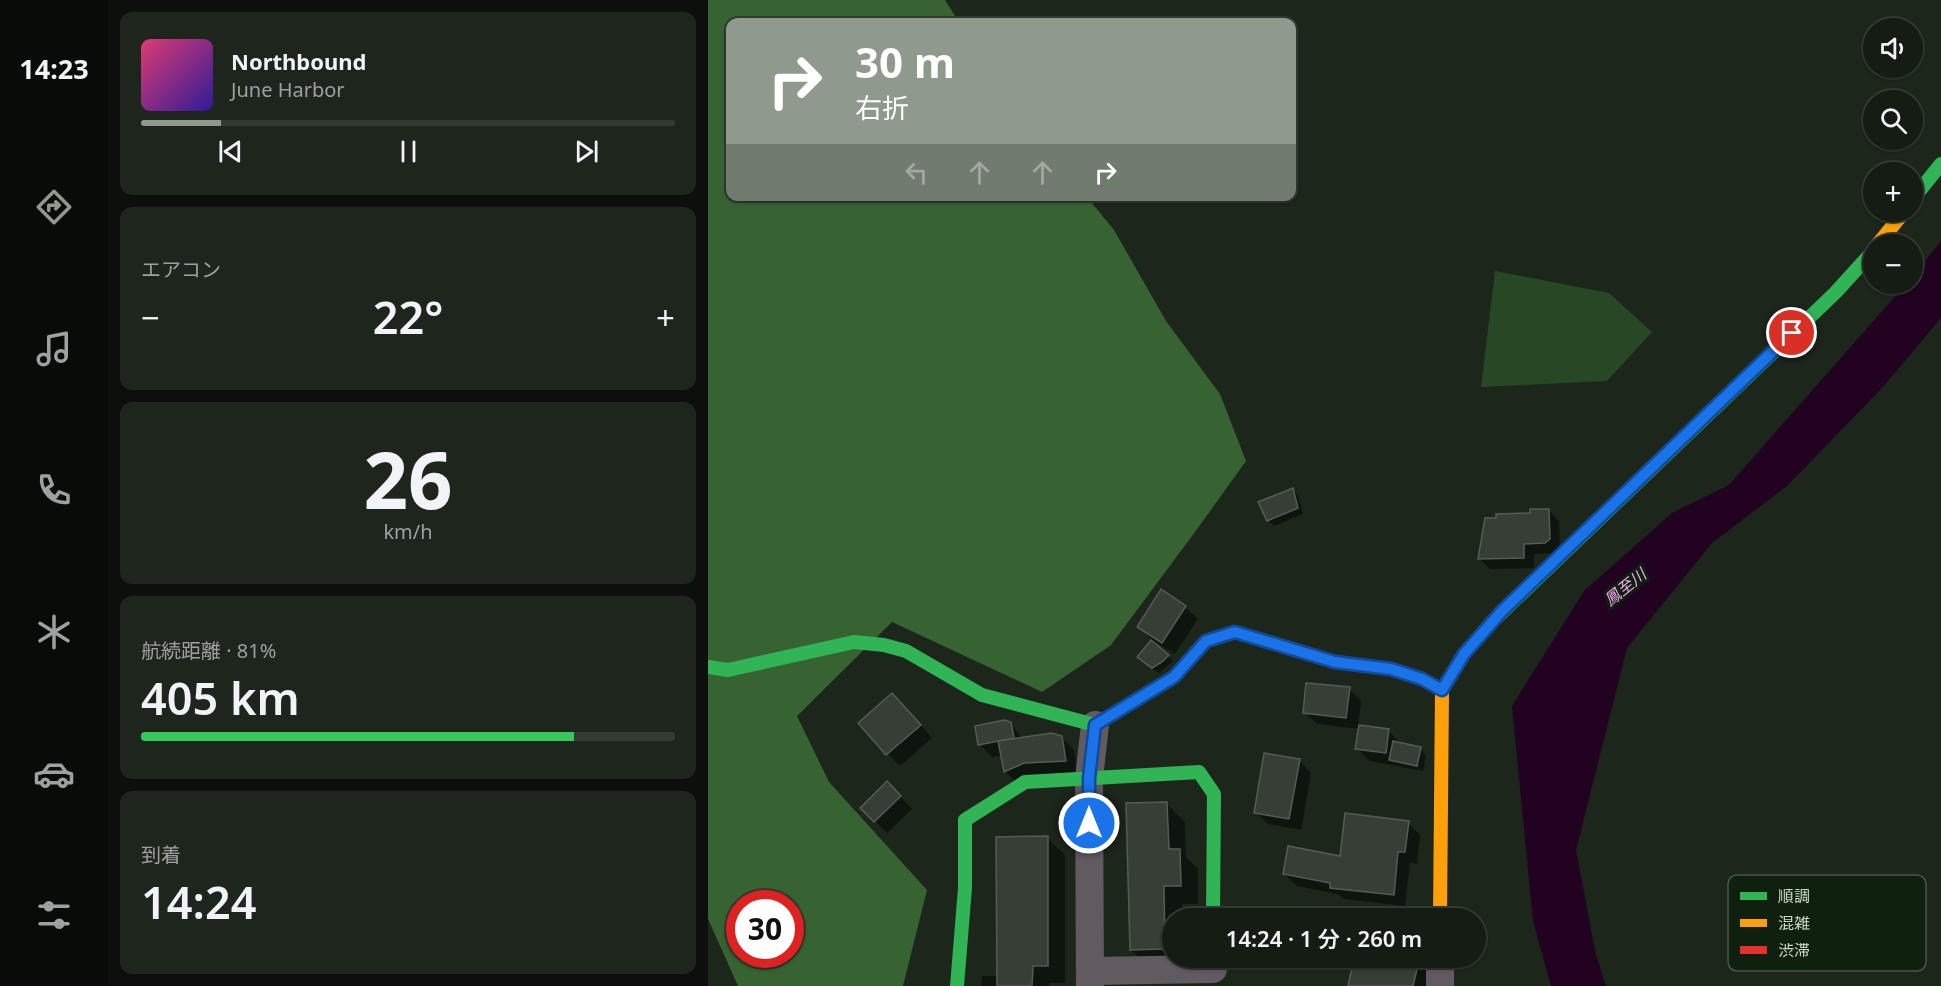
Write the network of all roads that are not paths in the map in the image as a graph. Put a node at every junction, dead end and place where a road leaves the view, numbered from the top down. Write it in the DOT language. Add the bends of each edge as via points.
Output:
graph roads {
  1 [pos="1941,164"];
  2 [pos="1923,186"];
  3 [pos="1896,222"];
  4 [pos="1886,234"];
  5 [pos="1863,262"];
  6 [pos="708,667"];
  7 [pos="1442,690"];
  8 [pos="1095,725"];
  9 [pos="1089,778"];
  10 [pos="1213,908"];
  11 [pos="1440,908"];
  12 [pos="1213,968"];
  13 [pos="1440,968"];
  14 [pos="1090,978"];
  15 [pos="957,986"];
  16 [pos="1440,986"];
  1 -- 2 [label="street"];
  3 -- 4 [label="street"];
  5 -- 7 [label="street" via="1502,611 1464,654"];
  6 -- 8 [label="street" via="728,670 854,642 884,645 906,651 982,695"];
  7 -- 8 [label="street" via="1391,669 1335,662 1235,632 1206,641 1174,677"];
  7 -- 11 [label="street"];
  8 -- 9 [label="street"];
  9 -- 10 [label="street" via="1199,772 1214,794"];
  9 -- 14 [label="street"];
  9 -- 15 [label="street" via="1025,782 965,819 965,888"];
  12 -- 14 [label="street"];
  13 -- 16 [label="street"];
}
